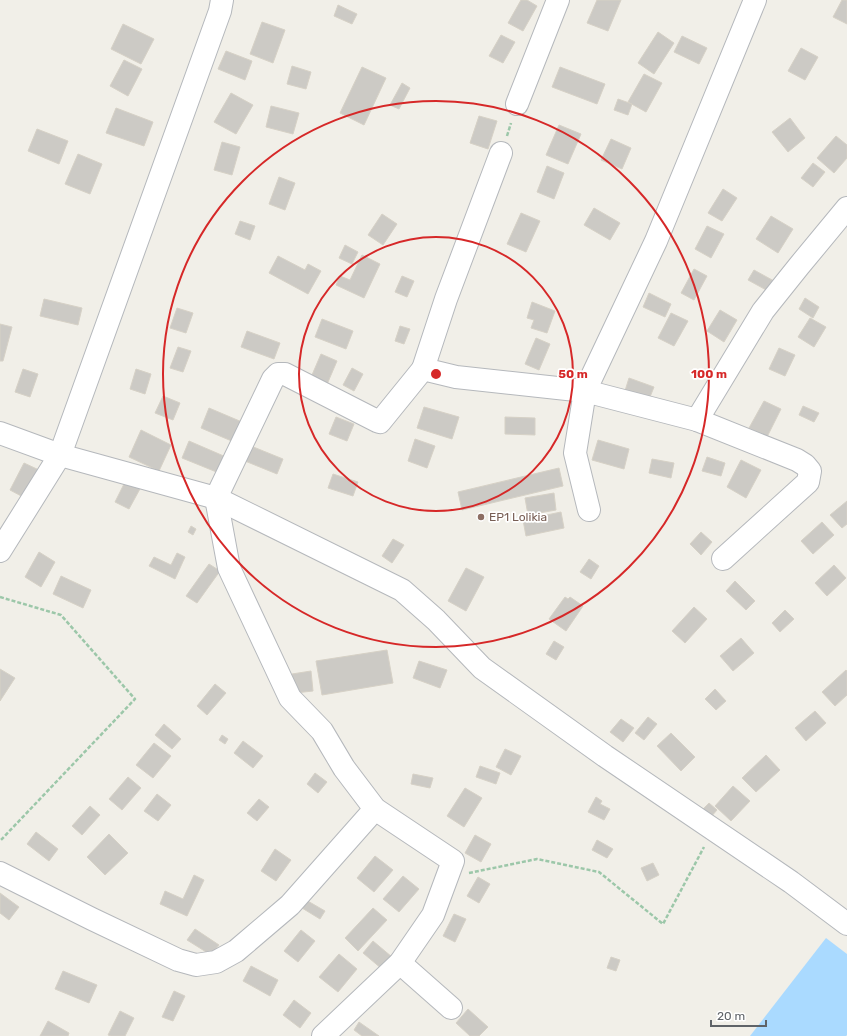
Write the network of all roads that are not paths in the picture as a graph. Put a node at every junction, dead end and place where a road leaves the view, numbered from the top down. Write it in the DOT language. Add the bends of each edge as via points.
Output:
graph roads {
  1 [pos="222,0"];
  2 [pos="558,0"];
  3 [pos="754,0"];
  4 [pos="517,104"];
  5 [pos="501,153"];
  6 [pos="847,208"];
  7 [pos="423,369"];
  8 [pos="585,391"];
  9 [pos="697,420"];
  10 [pos="0,433"];
  11 [pos="60,455"];
  12 [pos="216,498"];
  13 [pos="589,510"];
  14 [pos="0,551"];
  15 [pos="723,559"];
  16 [pos="375,809"];
  17 [pos="0,873"];
  18 [pos="847,924"];
  19 [pos="400,963"];
  20 [pos="451,1008"];
  21 [pos="323,1036"];
  1 -- 11 [label="street" via="220,12"];
  2 -- 4 [label="street"];
  3 -- 8 [label="street" via="656,241"];
  5 -- 7 [label="street" via="446,299"];
  6 -- 9 [label="street" via="763,311"];
  7 -- 8 [label="street" via="456,377"];
  7 -- 12 [label="street" via="380,422 285,374 278,374 273,379"];
  8 -- 9 [label="street"];
  8 -- 13 [label="street" via="575,453"];
  9 -- 15 [label="street" via="797,460 810,471 808,482"];
  10 -- 11 [label="street"];
  11 -- 12 [label="street"];
  11 -- 14 [label="street"];
  12 -- 16 [label="street" via="229,568 290,698 322,731 344,768"];
  12 -- 18 [label="street" via="402,590 436,620 482,668"];
  16 -- 17 [label="street" via="290,905 236,951 216,962 196,965 178,960"];
  16 -- 19 [label="street" via="454,861 433,915"];
  19 -- 20 [label="street"];
  19 -- 21 [label="street"];
}
